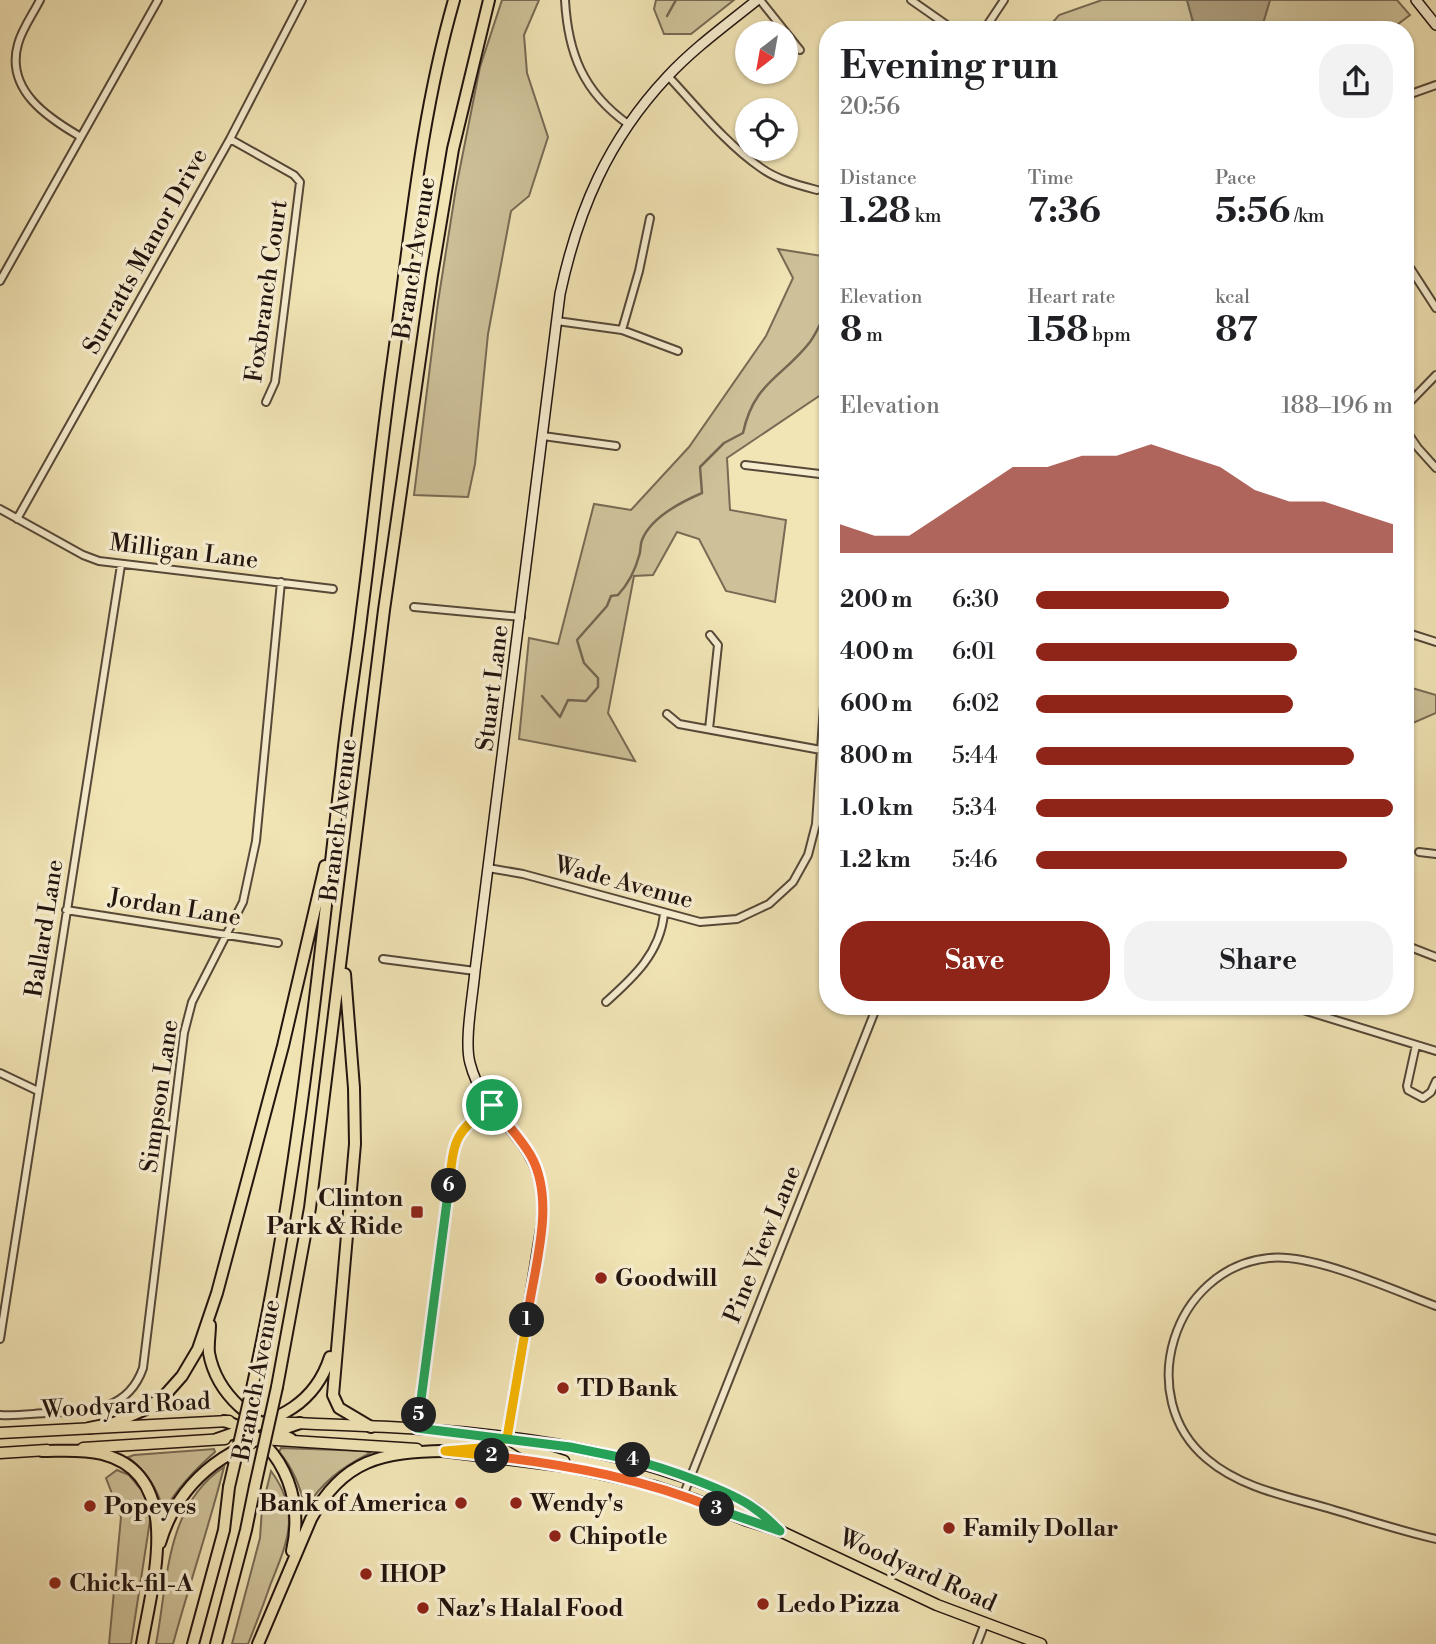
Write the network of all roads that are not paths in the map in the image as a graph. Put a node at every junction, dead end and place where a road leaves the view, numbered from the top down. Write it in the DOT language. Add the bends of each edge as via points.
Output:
graph roads {
  1 [pos="40,0"];
  2 [pos="158,0"];
  3 [pos="302,0"];
  4 [pos="454,0"];
  5 [pos="489,0"];
  6 [pos="565,0"];
  7 [pos="759,0"];
  8 [pos="911,0"];
  9 [pos="1004,0"];
  10 [pos="1416,0"];
  11 [pos="941,21"];
  12 [pos="991,21"];
  13 [pos="1436,26"];
  14 [pos="800,50"];
  15 [pos="668,76"];
  16 [pos="1436,85"];
  17 [pos="1414,93"];
  18 [pos="628,124"];
  19 [pos="81,137"];
  20 [pos="230,139"];
  21 [pos="817,190"];
  22 [pos="650,218"];
  23 [pos="1414,274"];
  24 [pos="0,281"];
  25 [pos="1436,308"];
  26 [pos="557,321"];
  27 [pos="622,330"];
  28 [pos="678,351"];
  29 [pos="1436,375"];
  30 [pos="1414,398"];
  31 [pos="266,402"];
  32 [pos="543,436"];
  33 [pos="1414,442"];
  34 [pos="615,446"];
  35 [pos="745,465"];
  36 [pos="1436,468"];
  37 [pos="819,474"];
  38 [pos="0,509"];
  39 [pos="17,519"];
  40 [pos="121,565"];
  41 [pos="281,582"];
  42 [pos="333,589"];
  43 [pos="414,607"];
  44 [pos="521,617"];
  45 [pos="710,635"];
  46 [pos="1414,635"];
  47 [pos="1436,642"];
  48 [pos="667,714"];
  49 [pos="709,729"];
  50 [pos="819,750"];
  51 [pos="819,780"];
  52 [pos="338,795"];
  53 [pos="1419,852"];
  54 [pos="1436,854"];
  55 [pos="488,868"];
  56 [pos="348,908"];
  57 [pos="66,910"];
  58 [pos="664,914"];
  59 [pos="227,935"];
  60 [pos="278,943"];
  61 [pos="1414,948"];
  62 [pos="1436,957"];
  63 [pos="383,959"];
  64 [pos="475,971"];
  65 [pos="606,1002"];
  66 [pos="873,1015"];
  67 [pos="1319,1015"];
  68 [pos="1416,1045"];
  69 [pos="1436,1051"];
  70 [pos="0,1073"];
  71 [pos="1436,1081"];
  72 [pos="38,1091"];
  73 [pos="492,1105"];
  74 [pos="1436,1306"];
  75 [pos="211,1308"];
  76 [pos="338,1328"];
  77 [pos="0,1339"];
  78 [pos="0,1415"];
  79 [pos="224,1421"];
  80 [pos="262,1423"];
  81 [pos="300,1423"];
  82 [pos="370,1427"];
  83 [pos="417,1428"];
  84 [pos="89,1429"];
  85 [pos="246,1429"];
  86 [pos="51,1431"];
  87 [pos="275,1432"];
  88 [pos="0,1433"];
  89 [pos="258,1438"];
  90 [pos="507,1438"];
  91 [pos="217,1439"];
  92 [pos="291,1439"];
  93 [pos="0,1440"];
  94 [pos="42,1451"];
  95 [pos="445,1451"];
  96 [pos="0,1453"];
  97 [pos="598,1473"];
  98 [pos="689,1478"];
  99 [pos="682,1496"];
  100 [pos="780,1531"];
  101 [pos="1436,1539"];
  102 [pos="155,1559"];
  103 [pos="286,1578"];
  104 [pos="985,1623"];
  105 [pos="142,1644"];
  106 [pos="193,1644"];
  107 [pos="216,1644"];
  108 [pos="258,1644"];
  109 [pos="978,1644"];
  110 [pos="1041,1644"];
  1 -- 19 [label="street" via="17,45 18,73 35,106"];
  2 -- 19 [label="street"];
  3 -- 20 [label="street, Surratts Manor Drive"];
  4 -- 52 [label="highway, Branch Avenue" via="420,154"];
  5 -- 56 [label="highway, Branch Avenue" via="453,149 432,275 384,610"];
  6 -- 18 [label="street" via="575,59 596,96"];
  7 -- 14 [label="street"];
  7 -- 15 [label="street, Stuart Lane"];
  8 -- 11 [label="street"];
  9 -- 12 [label="street"];
  10 -- 13 [label="street"];
  15 -- 18 [label="street, Stuart Lane"];
  15 -- 21 [label="street" via="762,169 791,184"];
  16 -- 17 [label="street"];
  18 -- 26 [label="street, Stuart Lane" via="585,203 569,250"];
  19 -- 24 [label="street"];
  20 -- 31 [label="street, Foxbranch Court" via="300,182 275,382"];
  20 -- 39 [label="street, Surratts Manor Drive"];
  22 -- 27 [label="street"];
  23 -- 25 [label="street"];
  26 -- 27 [label="street"];
  26 -- 32 [label="street, Stuart Lane"];
  27 -- 28 [label="street"];
  29 -- 30 [label="street"];
  32 -- 34 [label="street"];
  32 -- 44 [label="street, Stuart Lane"];
  33 -- 36 [label="street"];
  35 -- 37 [label="street"];
  38 -- 39 [label="street, Milligan Lane"];
  39 -- 40 [label="street, Milligan Lane" via="83,555"];
  40 -- 41 [label="street, Milligan Lane"];
  40 -- 57 [label="street, Ballard Lane"];
  41 -- 42 [label="street, Milligan Lane"];
  41 -- 59 [label="street, Simpson Lane" via="256,841 243,902"];
  43 -- 44 [label="street"];
  44 -- 55 [label="street, Stuart Lane"];
  45 -- 49 [label="street" via="718,645"];
  46 -- 47 [label="street"];
  48 -- 49 [label="street" via="679,724"];
  49 -- 50 [label="street"];
  51 -- 58 [label="street, Wade Avenue" via="808,855 793,881 769,904 737,919 700,922"];
  52 -- 75 [label="highway" via="318,905"];
  52 -- 106 [label="highway, Branch Avenue, bridge" via="324,935 274,1289 229,1487 224,1530"];
  53 -- 54 [label="street"];
  55 -- 58 [label="street, Wade Avenue"];
  55 -- 64 [label="street, Stuart Lane"];
  56 -- 76 [label="highway" via="345,984 355,1144"];
  56 -- 107 [label="highway, Branch Avenue, bridge" via="310,1208 277,1387"];
  57 -- 59 [label="street, Jordan Lane"];
  57 -- 72 [label="street, Ballard Lane"];
  58 -- 65 [label="street" via="653,953 638,974"];
  59 -- 60 [label="street, Jordan Lane"];
  59 -- 78 [label="street, Simpson Lane" via="192,1002 184,1033 143,1368 137,1383 109,1406"];
  61 -- 62 [label="street"];
  63 -- 64 [label="street"];
  64 -- 73 [label="street, Stuart Lane" via="468,1054 474,1076"];
  66 -- 98 [label="street, Pine View Lane"];
  67 -- 68 [label="street"];
  68 -- 69 [label="street"];
  68 -- 71 [label="street" via="1409,1090 1423,1098"];
  70 -- 72 [label="street"];
  72 -- 77 [label="street, Ballard Lane"];
  73 -- 83 [label="street" via="466,1125 454,1148"];
  73 -- 90 [label="street, Stuart Lane" via="533,1158 542,1190 542,1222"];
  74 -- 101 [label="street" via="1315,1262 1285,1257 1252,1261 1220,1276 1197,1296 1176,1330 1168,1368 1170,1398 1183,1430 1191,1444 1225,1473 1254,1487"];
  75 -- 80 [label="highway" via="209,1351 214,1370 240,1409"];
  75 -- 84 [label="highway" via="191,1364 166,1394 146,1409"];
  76 -- 80 [label="highway" via="327,1368 310,1395"];
  76 -- 82 [label="highway" via="333,1395 339,1408"];
  79 -- 80 [label="main road, Woodyard Road"];
  79 -- 84 [label="main road, Woodyard Road"];
  79 -- 85 [label="highway"];
  80 -- 81 [label="main road, Woodyard Road"];
  80 -- 85 [label="highway"];
  80 -- 87 [label="highway"];
  81 -- 82 [label="main road, Woodyard Road"];
  81 -- 87 [label="highway"];
  82 -- 83 [label="main road, Woodyard Road"];
  83 -- 90 [label="main road, Woodyard Road"];
  84 -- 86 [label="main road, Woodyard Road"];
  85 -- 89 [label="highway"];
  85 -- 91 [label="highway"];
  86 -- 88 [label="main road, Woodyard Road"];
  86 -- 93 [label="main road"];
  87 -- 89 [label="highway"];
  87 -- 92 [label="highway"];
  89 -- 91 [label="main road, Woodyard Road"];
  89 -- 92 [label="main road, Woodyard Road"];
  89 -- 102 [label="highway" via="223,1456 198,1478 172,1516"];
  89 -- 103 [label="highway" via="289,1481 295,1503 297,1521"];
  90 -- 95 [label="main road" via="492,1447"];
  90 -- 97 [label="main road" via="523,1448"];
  90 -- 98 [label="main road, Woodyard Road" via="638,1461"];
  91 -- 94 [label="main road, Woodyard Road"];
  92 -- 95 [label="main road, Woodyard Road"];
  94 -- 96 [label="main road, Woodyard Road"];
  94 -- 102 [label="highway" via="102,1454 135,1473 147,1487 156,1510"];
  95 -- 97 [label="main road, Woodyard Road"];
  95 -- 103 [label="highway" via="398,1452 347,1474 319,1504"];
  97 -- 99 [label="main road, Woodyard Road"];
  98 -- 99 [label="street, Pine View Lane"];
  98 -- 100 [label="main road, Woodyard Road" via="754,1508"];
  99 -- 100 [label="main road, Woodyard Road"];
  100 -- 104 [label="main road, Woodyard Road"];
  102 -- 105 [label="highway"];
  103 -- 108 [label="highway"];
  104 -- 109 [label="street"];
  104 -- 110 [label="main road, Woodyard Road"];
}
